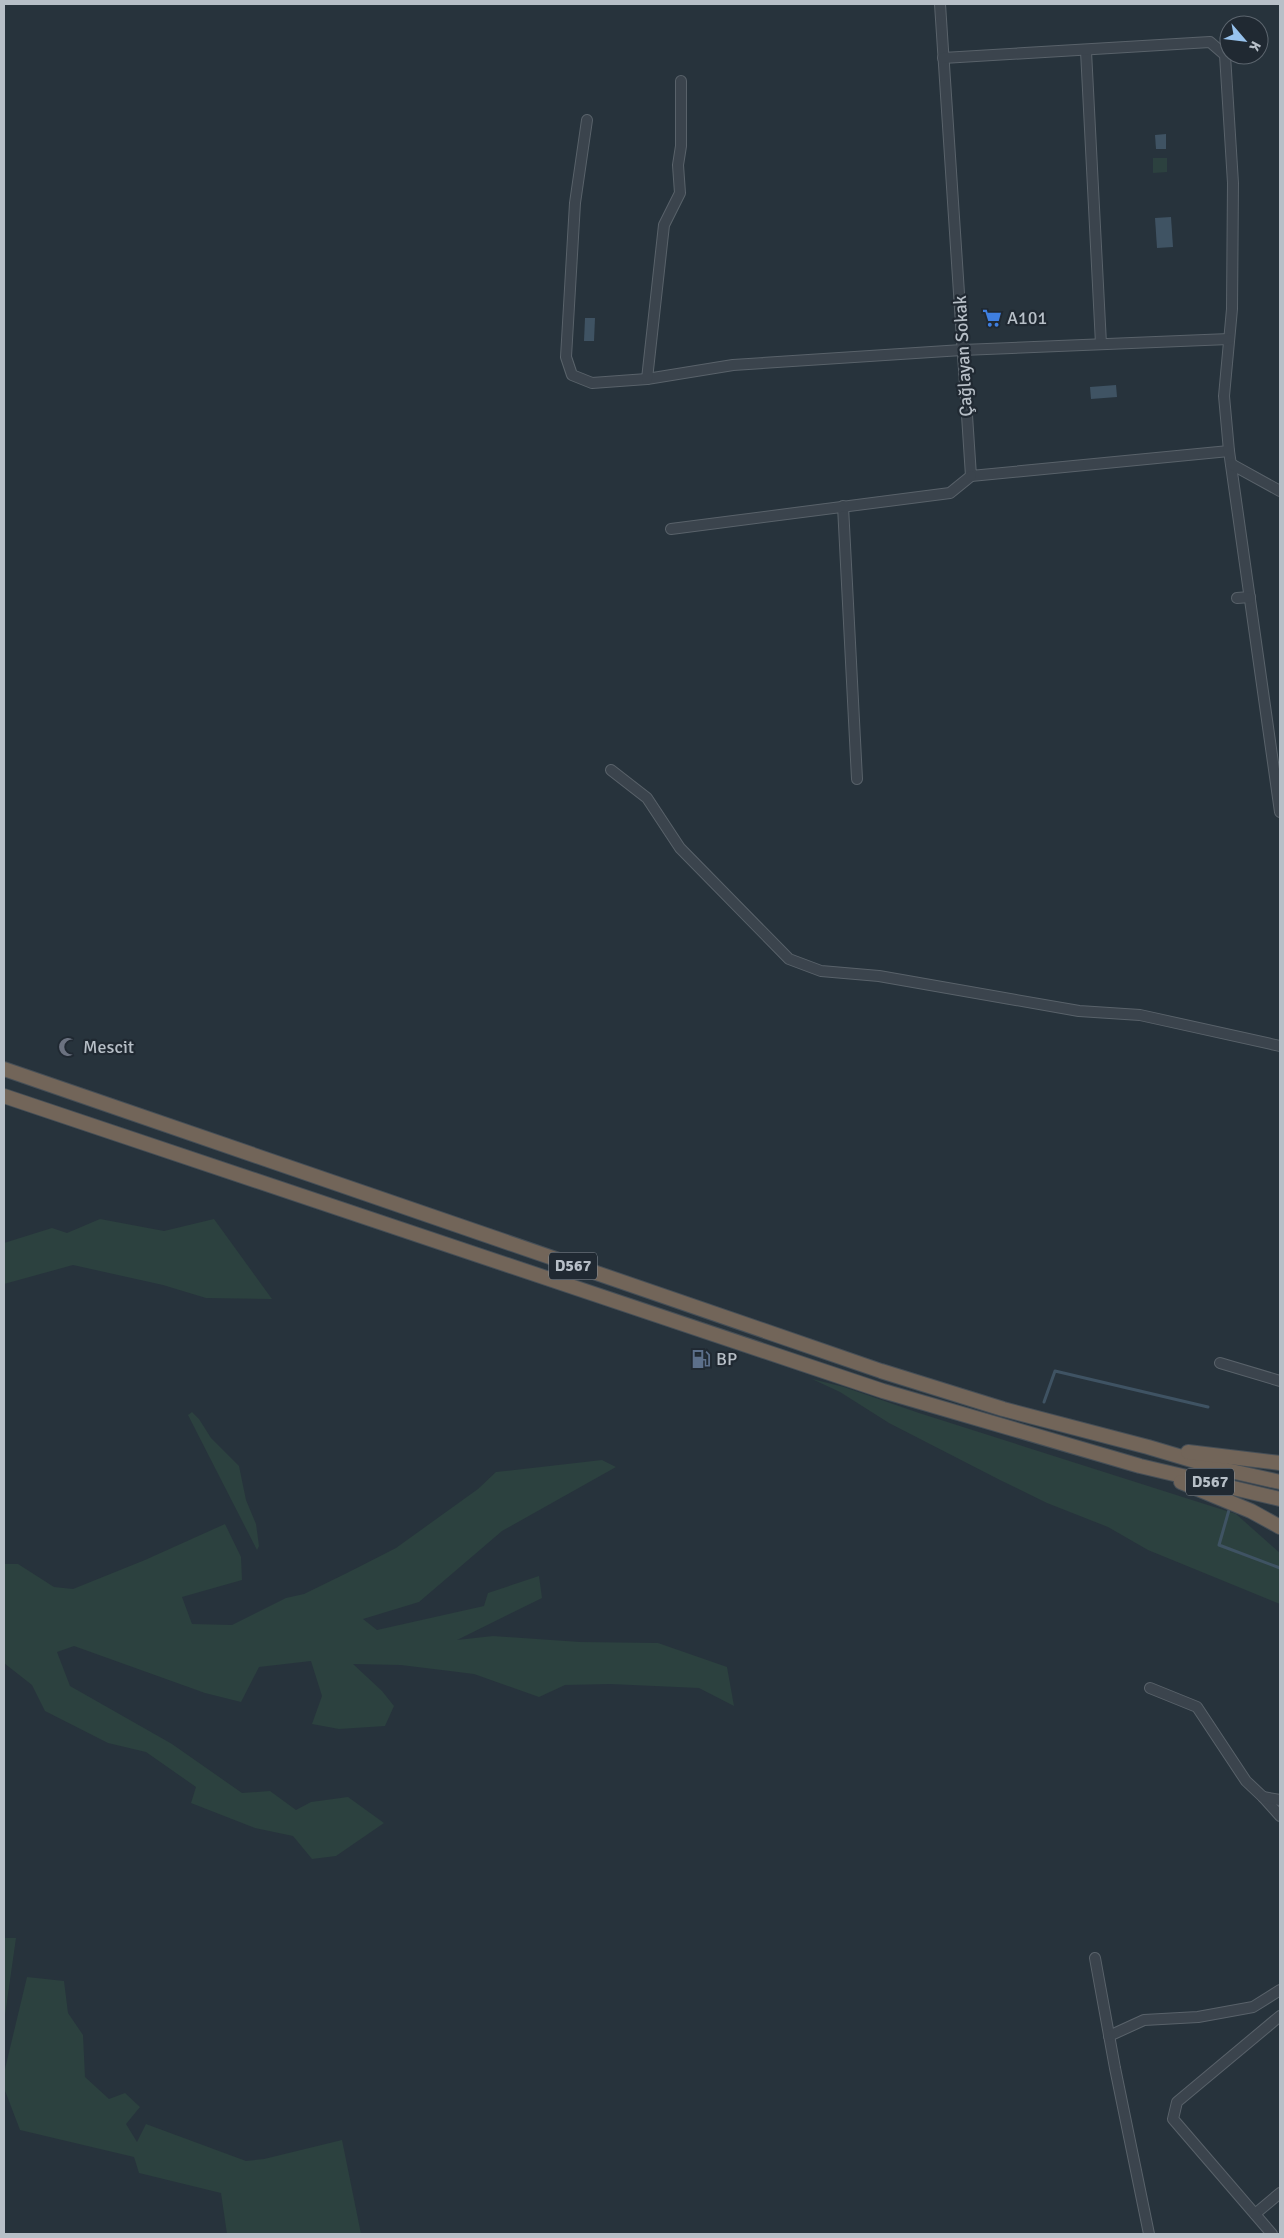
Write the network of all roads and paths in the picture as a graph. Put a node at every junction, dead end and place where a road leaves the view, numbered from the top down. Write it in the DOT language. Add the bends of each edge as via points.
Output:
graph roads {
  1 [pos="940,4"];
  2 [pos="1086,51"];
  3 [pos="943,58"];
  4 [pos="681,81"];
  5 [pos="587,120"];
  6 [pos="1230,339"];
  7 [pos="1101,344"];
  8 [pos="962,350"];
  9 [pos="647,379"];
  10 [pos="1229,451"];
  11 [pos="1231,464"];
  12 [pos="970,476"];
  13 [pos="1280,491"];
  14 [pos="843,506"];
  15 [pos="671,529"];
  16 [pos="1250,596"];
  17 [pos="1238,598"];
  18 [pos="611,770"];
  19 [pos="858,779"];
  20 [pos="1280,812"];
  21 [pos="1280,1046"];
  22 [pos="4,1069"];
  23 [pos="4,1096"];
  24 [pos="1220,1363"];
  25 [pos="1280,1381"];
  26 [pos="1148,1446"];
  27 [pos="1280,1463"];
  28 [pos="1140,1466"];
  29 [pos="1280,1482"];
  30 [pos="1280,1499"];
  31 [pos="1280,1527"];
  32 [pos="1150,1688"];
  33 [pos="1263,1797"];
  34 [pos="1280,1800"];
  35 [pos="1280,1816"];
  36 [pos="1094,1958"];
  37 [pos="1280,1990"];
  38 [pos="1280,2016"];
  39 [pos="1109,2036"];
  40 [pos="1280,2192"];
  41 [pos="1255,2214"];
  42 [pos="1149,2234"];
  43 [pos="1272,2234"];
  1 -- 3 [label="street, Çağlayan Sokak"];
  2 -- 3 [label="street"];
  2 -- 6 [label="street" via="1210,42 1225,55 1233,183"];
  2 -- 7 [label="street"];
  3 -- 8 [label="street, Çağlayan Sokak"];
  4 -- 9 [label="street" via="680,193 664,225"];
  5 -- 9 [label="street" via="575,203 566,358 572,375 592,383"];
  6 -- 7 [label="street"];
  6 -- 10 [label="street" via="1224,396"];
  7 -- 8 [label="street"];
  8 -- 9 [label="street" via="733,364"];
  8 -- 12 [label="street, Çağlayan Sokak"];
  10 -- 11 [label="street"];
  10 -- 12 [label="street"];
  11 -- 13 [label="street"];
  11 -- 16 [label="street"];
  12 -- 14 [label="street" via="950,493"];
  14 -- 15 [label="street"];
  14 -- 19 [label="street"];
  16 -- 17 [label="street"];
  16 -- 20 [label="street"];
  18 -- 21 [label="street" via="647,798 680,848 790,959 821,971 879,976 1079,1011 1140,1015"];
  22 -- 26 [label="highway, D567" via="881,1371 1003,1409"];
  23 -- 28 [label="highway, D567" via="883,1391"];
  24 -- 25 [label="street"];
  26 -- 27 [label="highway"];
  26 -- 29 [label="highway, D567" via="1222,1469"];
  28 -- 30 [label="highway, D567"];
  28 -- 31 [label="highway" via="1251,1511"];
  32 -- 33 [label="street" via="1197,1707 1246,1781"];
  33 -- 34 [label="street"];
  33 -- 35 [label="street"];
  36 -- 39 [label="street"];
  37 -- 39 [label="street" via="1253,2007 1198,2017 1144,2020"];
  38 -- 41 [label="street" via="1177,2102 1173,2119"];
  39 -- 42 [label="street"];
  40 -- 41 [label="street"];
  41 -- 43 [label="street"];
}
